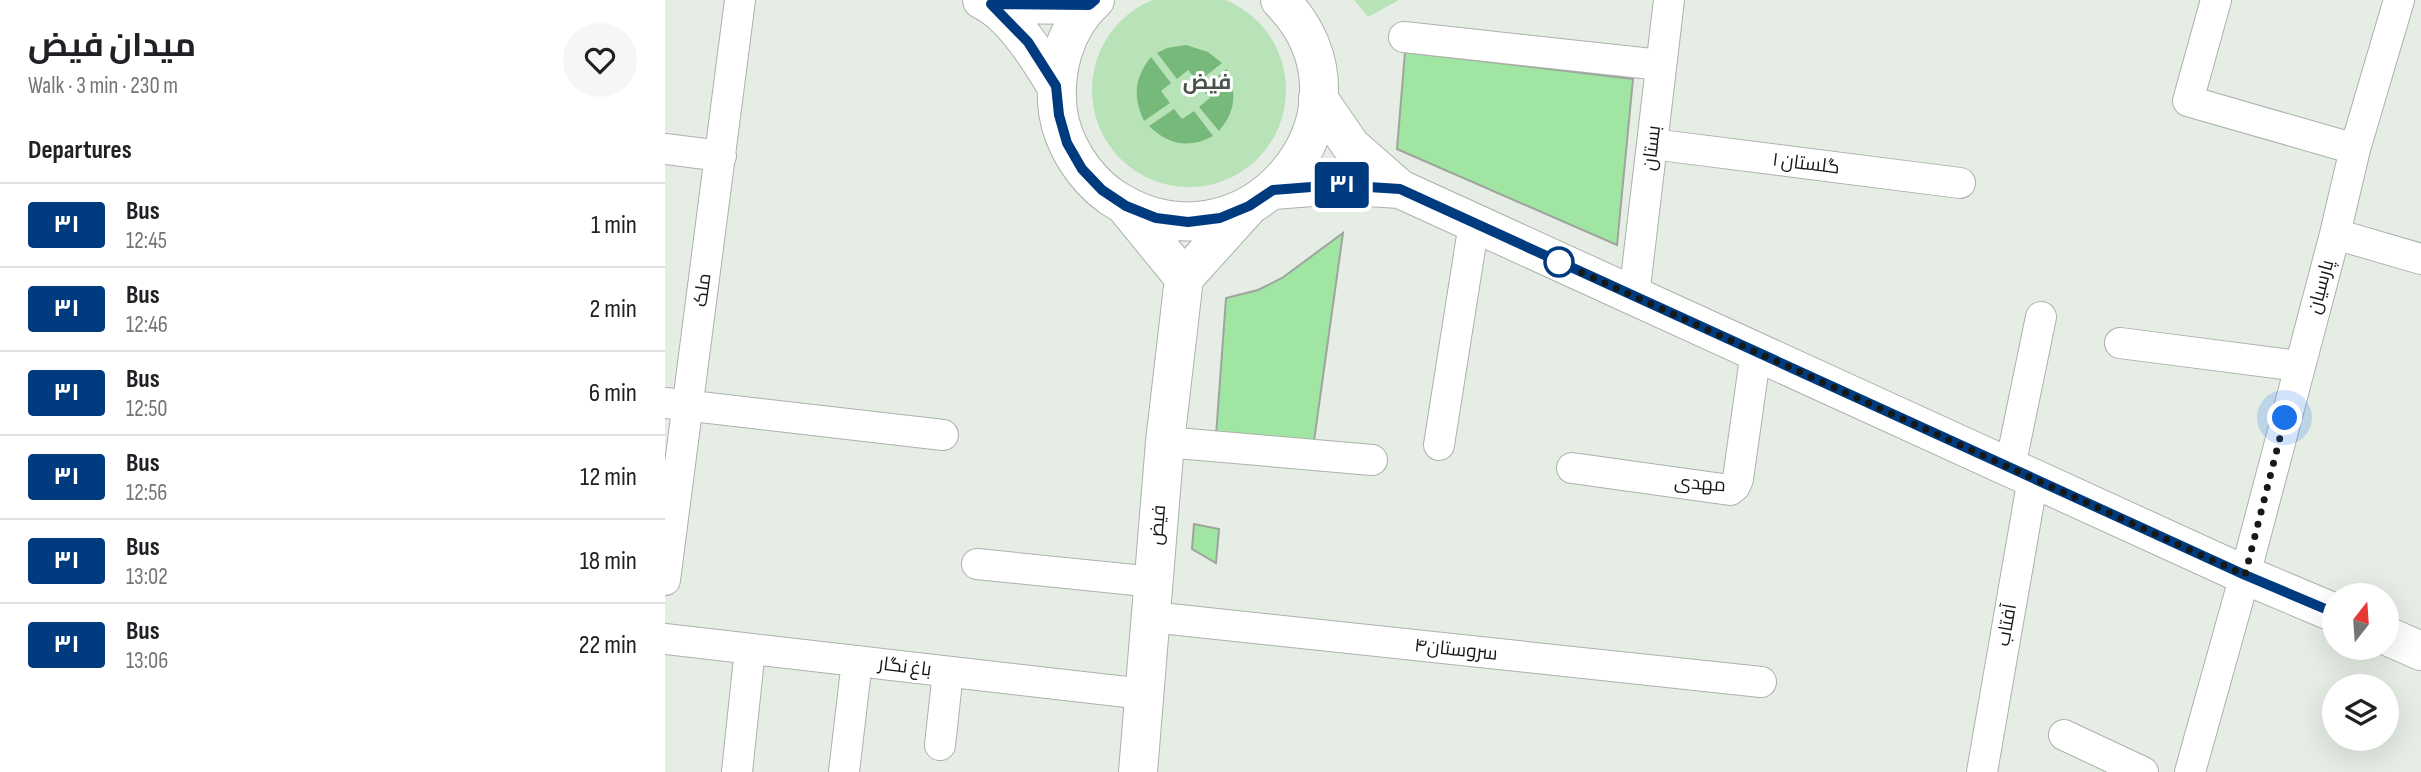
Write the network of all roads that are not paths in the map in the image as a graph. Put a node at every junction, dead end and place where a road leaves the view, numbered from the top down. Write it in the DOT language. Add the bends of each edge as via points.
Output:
graph roads {
  1 [pos="740,0"];
  2 [pos="1280,0"];
  3 [pos="1669,0"];
  4 [pos="2216,0"];
  5 [pos="2399,0"];
  6 [pos="986,2"];
  7 [pos="1092,3"];
  8 [pos="1404,37"];
  9 [pos="1661,65"];
  10 [pos="1056,86"];
  11 [pos="1318,98"];
  12 [pos="1652,144"];
  13 [pos="665,149"];
  14 [pos="2355,149"];
  15 [pos="721,156"];
  16 [pos="1960,183"];
  17 [pos="1400,189"];
  18 [pos="1261,198"];
  19 [pos="1126,206"];
  20 [pos="1474,223"];
  21 [pos="2335,233"];
  22 [pos="2421,259"];
  23 [pos="1184,278"];
  24 [pos="1634,296"];
  25 [pos="2041,317"];
  26 [pos="2120,343"];
  27 [pos="1756,351"];
  28 [pos="2299,366"];
  29 [pos="677,404"];
  30 [pos="943,435"];
  31 [pos="1165,442"];
  32 [pos="1439,445"];
  33 [pos="1372,460"];
  34 [pos="1572,468"];
  35 [pos="2022,472"];
  36 [pos="977,564"];
  37 [pos="2245,575"];
  38 [pos="665,580"];
  39 [pos="1153,599"];
  40 [pos="2322,608"];
  41 [pos="665,639"];
  42 [pos="2399,641"];
  43 [pos="750,649"];
  44 [pos="2421,650"];
  45 [pos="857,661"];
  46 [pos="948,672"];
  47 [pos="1761,682"];
  48 [pos="1144,694"];
  49 [pos="2064,735"];
  50 [pos="940,745"];
  51 [pos="737,772"];
  52 [pos="844,772"];
  53 [pos="1138,772"];
  54 [pos="1982,772"];
  55 [pos="2143,772"];
  56 [pos="2190,772"];
  1 -- 15 [label="street, ملک"];
  2 -- 11 [label="main road" via="1302,28 1311,50"];
  3 -- 9 [label="street, بستان"];
  4 -- 14 [label="street" via="2188,101"];
  5 -- 14 [label="street, پارسیان"];
  6 -- 7 [label="main road"];
  6 -- 10 [label="main road" via="1028,42"];
  7 -- 10 [label="main road" via="1072,30"];
  8 -- 9 [label="street"];
  9 -- 12 [label="street, بستان"];
  10 -- 19 [label="main road" via="1067,143 1102,190"];
  11 -- 17 [label="main road" via="1351,146"];
  11 -- 18 [label="main road" via="1305,149 1291,172"];
  12 -- 16 [label="street, گلستان ۱"];
  12 -- 24 [label="street, بستان"];
  13 -- 15 [label="street"];
  14 -- 21 [label="street, پارسیان"];
  15 -- 29 [label="street, ملک"];
  17 -- 18 [label="main road" via="1337,185"];
  17 -- 20 [label="main road"];
  18 -- 19 [label="main road" via="1220,218 1188,222 1156,218"];
  18 -- 23 [label="main road"];
  19 -- 23 [label="main road"];
  20 -- 24 [label="main road"];
  20 -- 32 [label="street"];
  21 -- 22 [label="street"];
  21 -- 28 [label="street, پارسیان"];
  23 -- 31 [label="main road, فیض"];
  24 -- 27 [label="main road"];
  25 -- 35 [label="street, آفتاب"];
  26 -- 28 [label="street"];
  27 -- 34 [label="street, مهدی" via="1738,479 1730,490"];
  27 -- 35 [label="main road"];
  28 -- 37 [label="street, پارسیان"];
  29 -- 30 [label="street"];
  29 -- 38 [label="street, ملک"];
  31 -- 33 [label="street"];
  31 -- 39 [label="main road, فیض"];
  35 -- 37 [label="main road"];
  35 -- 54 [label="street, آفتاب"];
  36 -- 39 [label="street"];
  37 -- 40 [label="main road"];
  37 -- 56 [label="street, پارسیان"];
  39 -- 47 [label="street, سروستان۴"];
  39 -- 48 [label="main road, فیض"];
  41 -- 43 [label="street, باغ نگار"];
  42 -- 44 [label="main road"];
  43 -- 45 [label="street, باغ نگار"];
  43 -- 51 [label="street"];
  45 -- 46 [label="street, باغ نگار"];
  45 -- 52 [label="street"];
  46 -- 48 [label="street, باغ نگار"];
  46 -- 50 [label="street"];
  48 -- 53 [label="main road, فیض"];
  49 -- 55 [label="street"];
}
